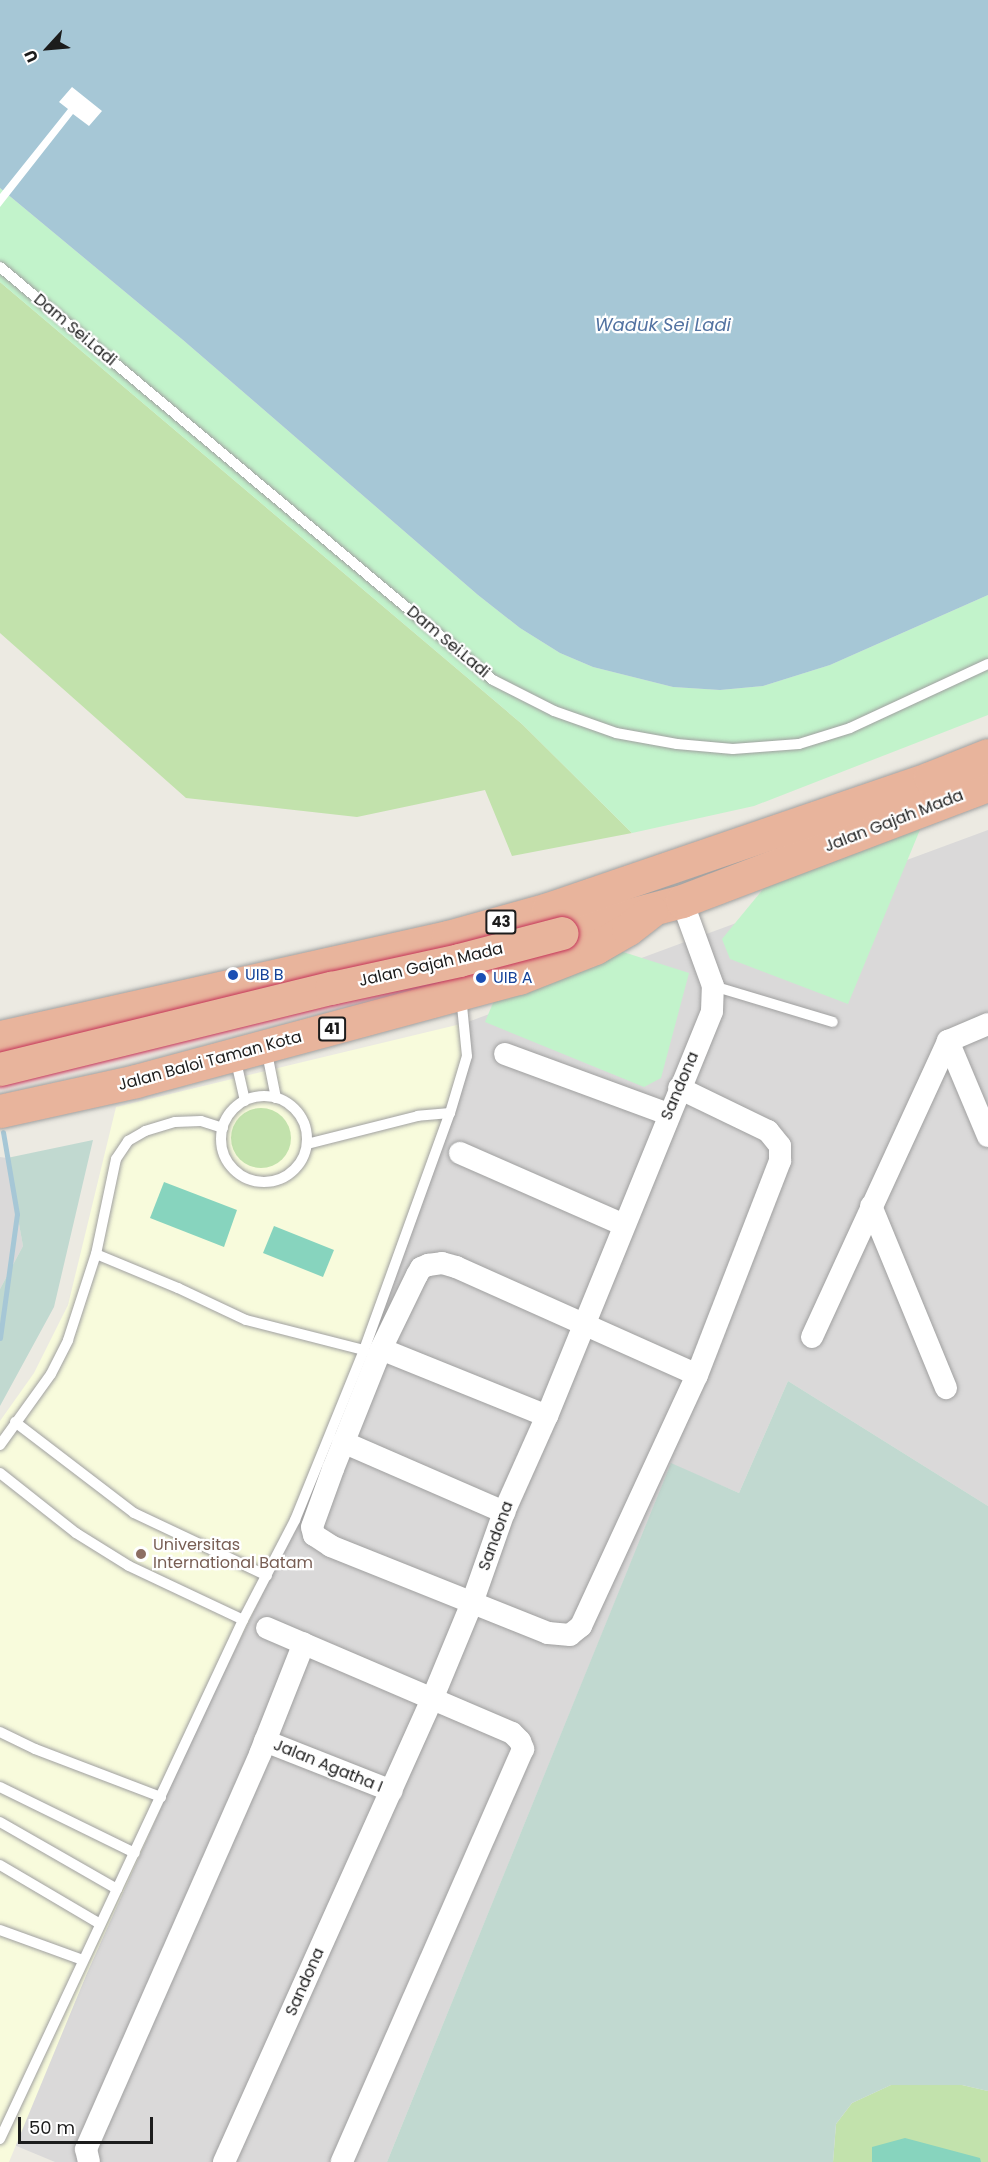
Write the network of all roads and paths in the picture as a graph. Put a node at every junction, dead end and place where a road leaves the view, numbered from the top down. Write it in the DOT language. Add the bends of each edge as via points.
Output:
graph roads {
  1 [pos="0,267"];
  2 [pos="988,664"];
  3 [pos="988,755"];
  4 [pos="988,785"];
  5 [pos="682,901"];
  6 [pos="651,911"];
  7 [pos="713,986"];
  8 [pos="461,994"];
  9 [pos="833,1022"];
  10 [pos="988,1024"];
  11 [pos="9,1035"];
  12 [pos="948,1041"];
  13 [pos="266,1048"];
  14 [pos="505,1054"];
  15 [pos="235,1056"];
  16 [pos="0,1069"];
  17 [pos="678,1088"];
  18 [pos="276,1098"];
  19 [pos="245,1101"];
  20 [pos="14,1109"];
  21 [pos="450,1113"];
  22 [pos="668,1114"];
  23 [pos="223,1128"];
  24 [pos="988,1136"];
  25 [pos="307,1144"];
  26 [pos="460,1154"];
  27 [pos="871,1206"];
  28 [pos="624,1225"];
  29 [pos="96,1254"];
  30 [pos="584,1322"];
  31 [pos="812,1337"];
  32 [pos="373,1349"];
  33 [pos="698,1375"];
  34 [pos="946,1388"];
  35 [pos="547,1416"];
  36 [pos="15,1422"];
  37 [pos="343,1442"];
  38 [pos="0,1445"];
  39 [pos="0,1473"];
  40 [pos="504,1512"];
  41 [pos="267,1576"];
  42 [pos="472,1603"];
  43 [pos="243,1620"];
  44 [pos="267,1628"];
  45 [pos="304,1643"];
  46 [pos="433,1697"];
  47 [pos="0,1732"];
  48 [pos="265,1741"];
  49 [pos="0,1787"];
  50 [pos="392,1791"];
  51 [pos="161,1797"];
  52 [pos="0,1822"];
  53 [pos="135,1853"];
  54 [pos="0,1865"];
  55 [pos="117,1889"];
  56 [pos="100,1924"];
  57 [pos="0,1930"];
  58 [pos="83,1960"];
  59 [pos="0,2139"];
  60 [pos="89,2162"];
  61 [pos="224,2162"];
  62 [pos="342,2162"];
  1 -- 2 [label="lane, Dam Sei.Ladi" via="493,680 554,711 616,733 677,744 733,750 799,744 850,728"];
  3 -- 11 [label="highway, Jalan Gajah Mada / 43" via="548,909 448,937"];
  4 -- 5 [label="highway, Jalan Gajah Mada / 43"];
  5 -- 6 [label="highway, Jalan Gajah Mada / 43"];
  5 -- 7 [label="street, Sandona"];
  6 -- 8 [label="highway, Jalan Baloi Taman Kota / 41" via="595,948 519,978"];
  6 -- 16 [label="highway, Jalan Gajah Mada / 43, bridge"];
  7 -- 9 [label="lane"];
  7 -- 17 [label="street, Sandona" via="712,1011"];
  8 -- 13 [label="highway, Jalan Baloi Taman Kota / 41"];
  8 -- 21 [label="lane" via="467,1056"];
  10 -- 12 [label="street"];
  11 -- 20 [label="highway" via="0,1076"];
  12 -- 24 [label="street"];
  12 -- 27 [label="street"];
  13 -- 15 [label="highway, Jalan Baloi Taman Kota / 41"];
  13 -- 18 [label="lane"];
  14 -- 22 [label="street"];
  15 -- 19 [label="lane"];
  15 -- 20 [label="highway, Jalan Baloi Taman Kota / 41"];
  17 -- 22 [label="street, Sandona"];
  17 -- 33 [label="street" via="758,1125 780,1146 780,1161"];
  18 -- 19 [label="lane" via="260,1096"];
  18 -- 25 [label="lane" via="300,1116"];
  19 -- 23 [label="lane" via="227,1117"];
  21 -- 25 [label="lane" via="418,1116"];
  21 -- 32 [label="lane"];
  22 -- 28 [label="street, Sandona"];
  23 -- 25 [label="lane" via="221,1143 225,1156 238,1172 256,1182 271,1182 290,1174 303,1158"];
  23 -- 29 [label="lane" via="201,1121 175,1122 128,1141 116,1159"];
  26 -- 28 [label="street"];
  27 -- 31 [label="street"];
  27 -- 34 [label="street"];
  28 -- 30 [label="street, Sandona"];
  29 -- 32 [label="lane" via="246,1320"];
  29 -- 36 [label="lane" via="68,1340 51,1374"];
  30 -- 32 [label="street" via="456,1267 435,1263 422,1268"];
  30 -- 33 [label="street"];
  30 -- 35 [label="street, Sandona"];
  32 -- 35 [label="street"];
  32 -- 37 [label="street"];
  32 -- 41 [label="lane"];
  33 -- 42 [label="street" via="576,1632 560,1636 548,1633"];
  35 -- 40 [label="street, Sandona"];
  36 -- 38 [label="lane"];
  36 -- 41 [label="lane" via="134,1513"];
  37 -- 40 [label="street"];
  37 -- 42 [label="street" via="312,1527 314,1535 331,1546"];
  39 -- 43 [label="lane" via="76,1533 129,1566"];
  40 -- 42 [label="street, Sandona"];
  41 -- 43 [label="lane"];
  42 -- 46 [label="street, Sandona"];
  43 -- 51 [label="lane"];
  44 -- 45 [label="street"];
  45 -- 46 [label="street"];
  45 -- 48 [label="street"];
  46 -- 50 [label="street, Sandona"];
  46 -- 62 [label="street" via="512,1733 523,1749"];
  47 -- 51 [label="lane"];
  48 -- 50 [label="street, Jalan Agatha I"];
  48 -- 60 [label="street" via="86,2148"];
  49 -- 53 [label="lane"];
  50 -- 61 [label="street, Sandona"];
  51 -- 53 [label="lane"];
  52 -- 55 [label="lane"];
  53 -- 55 [label="lane"];
  54 -- 56 [label="lane"];
  55 -- 56 [label="lane"];
  56 -- 58 [label="lane"];
  57 -- 58 [label="lane"];
  58 -- 59 [label="lane"];
}
